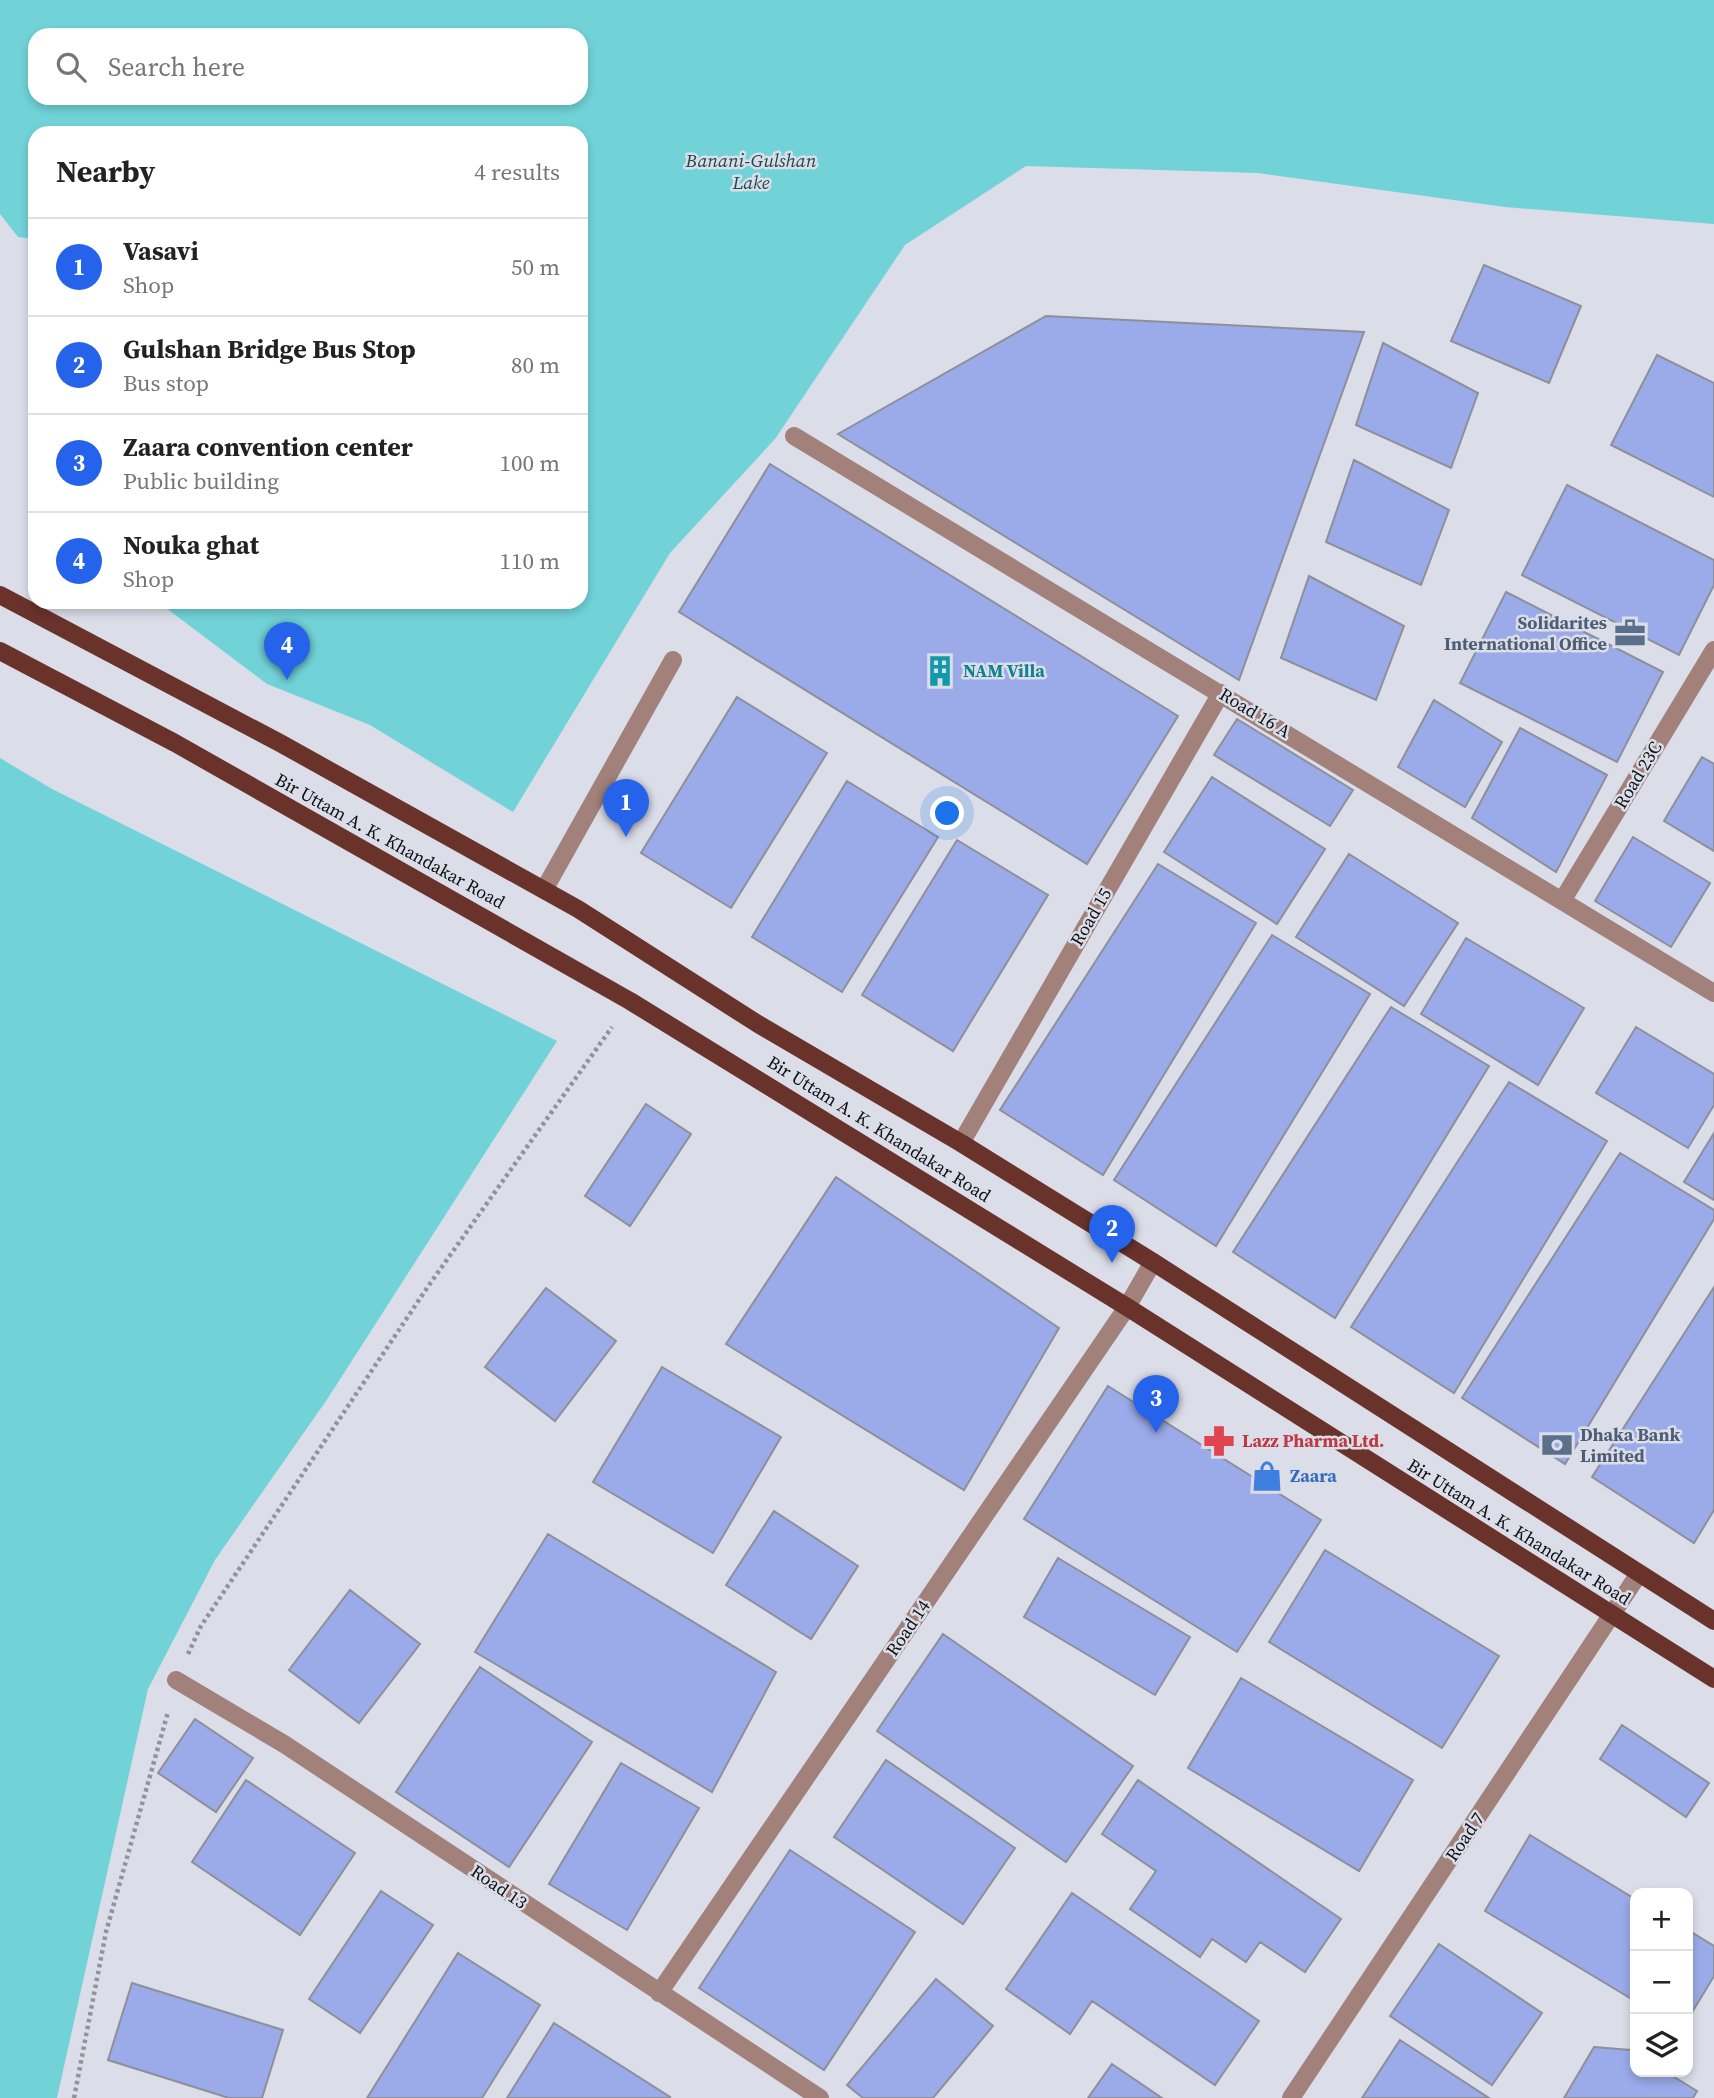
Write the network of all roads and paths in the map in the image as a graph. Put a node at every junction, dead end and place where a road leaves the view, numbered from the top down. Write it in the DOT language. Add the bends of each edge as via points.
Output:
graph roads {
  1 [pos="794,436"];
  2 [pos="0,595"];
  3 [pos="1714,650"];
  4 [pos="0,651"];
  5 [pos="673,660"];
  6 [pos="1221,693"];
  7 [pos="544,890"];
  8 [pos="1562,901"];
  9 [pos="1714,993"];
  10 [pos="630,1001"];
  11 [pos="961,1143"];
  12 [pos="1153,1262"];
  13 [pos="1127,1307"];
  14 [pos="1638,1575"];
  15 [pos="1612,1615"];
  16 [pos="1714,1621"];
  17 [pos="176,1679"];
  18 [pos="1714,1679"];
  19 [pos="659,1993"];
  20 [pos="74,2098"];
  21 [pos="820,2098"];
  22 [pos="1291,2098"];
  1 -- 6 [label="street, Road 16 A"];
  2 -- 7 [label="main road, Bir Uttam A. K. Khandakar Road"];
  3 -- 8 [label="street, Road 23C"];
  4 -- 10 [label="main road, Bir Uttam A. K. Khandakar Road" via="175,743"];
  5 -- 7 [label="street"];
  6 -- 8 [label="street, Road 16 A"];
  6 -- 11 [label="street, Road 15"];
  7 -- 11 [label="main road, Bir Uttam A. K. Khandakar Road" via="758,1024"];
  8 -- 9 [label="street, Road 16 A"];
  10 -- 13 [label="main road, Bir Uttam A. K. Khandakar Road"];
  10 -- 17 [label="path" via="318,1450 201,1626"];
  11 -- 12 [label="main road, Bir Uttam A. K. Khandakar Road"];
  12 -- 13 [label="street, Road 14"];
  12 -- 14 [label="main road, Bir Uttam A. K. Khandakar Road"];
  13 -- 15 [label="main road, Bir Uttam A. K. Khandakar Road"];
  13 -- 19 [label="street, Road 14"];
  14 -- 15 [label="street, Road 7"];
  14 -- 16 [label="main road, Bir Uttam A. K. Khandakar Road"];
  15 -- 18 [label="main road, Bir Uttam A. K. Khandakar Road"];
  15 -- 22 [label="street, Road 7"];
  17 -- 19 [label="street, Road 13" via="284,1744"];
  17 -- 20 [label="path" via="106,1932"];
  19 -- 21 [label="street, Road 13"];
}
